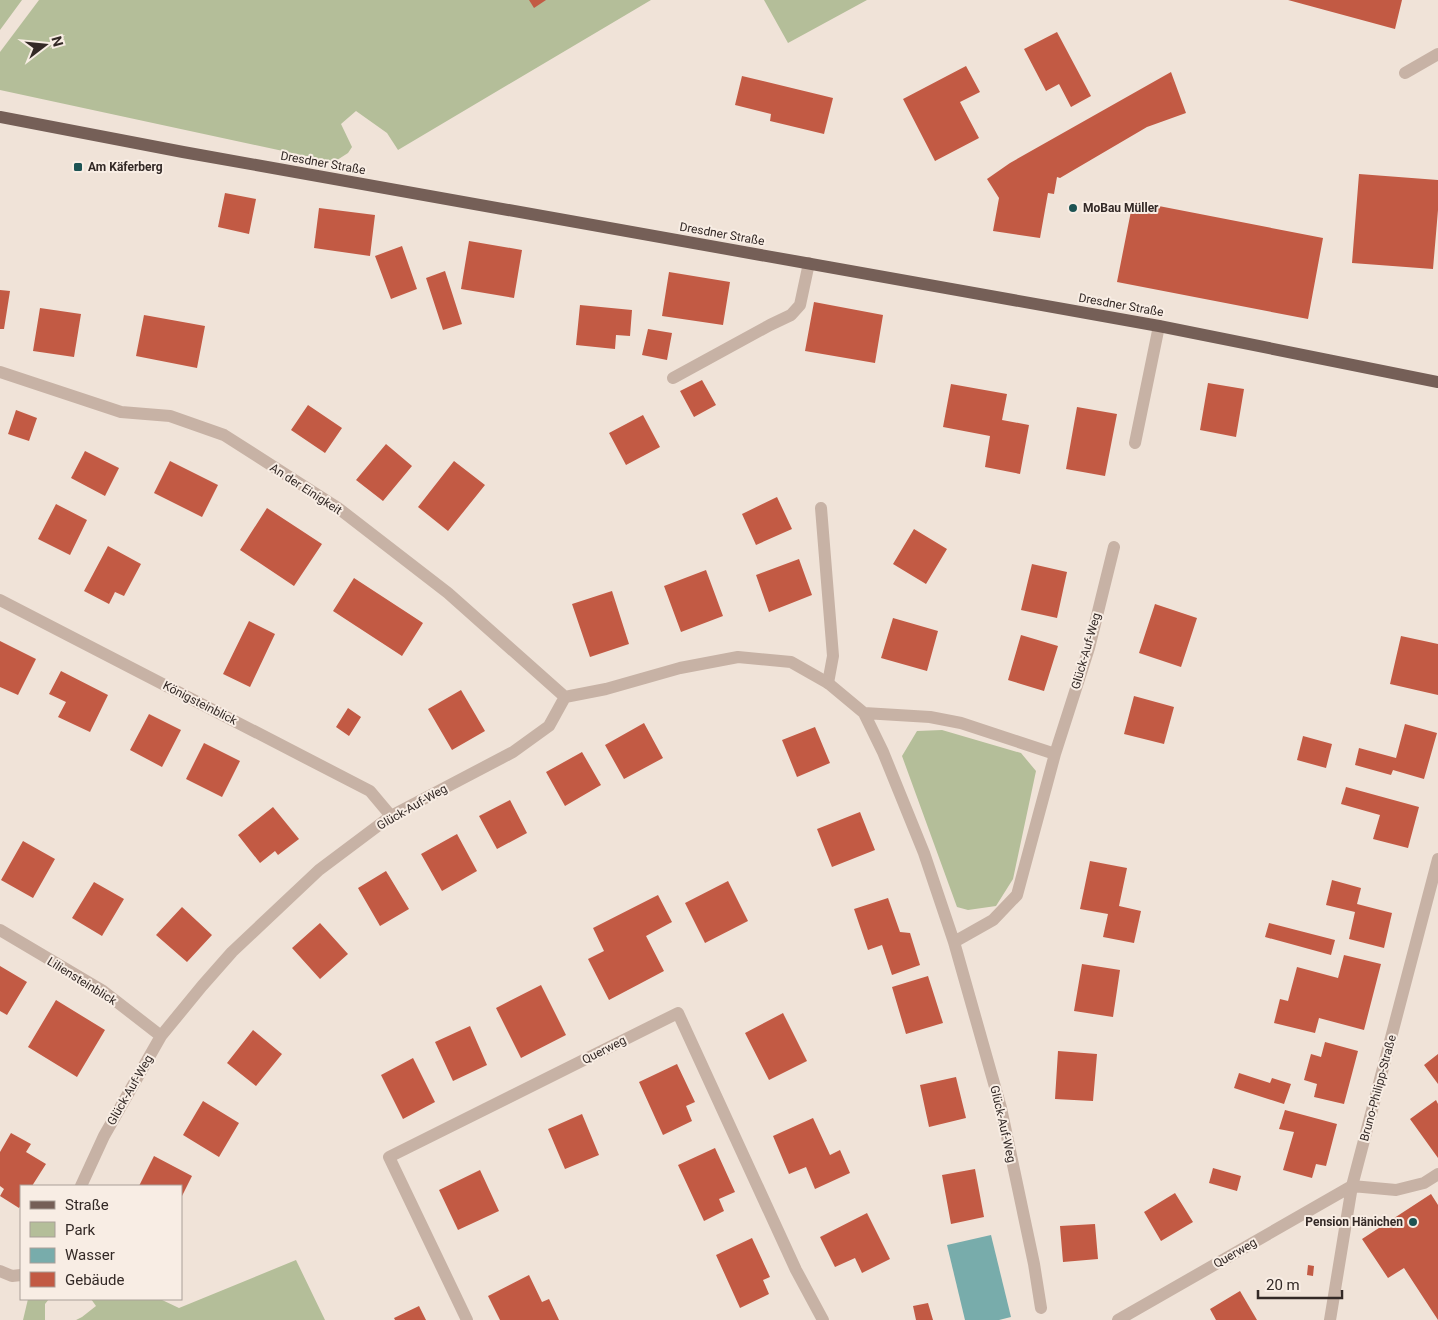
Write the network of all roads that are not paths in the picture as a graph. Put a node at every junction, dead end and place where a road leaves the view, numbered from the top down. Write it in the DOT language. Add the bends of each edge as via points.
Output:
graph roads {
  1 [pos="1438,54"];
  2 [pos="1405,73"];
  3 [pos="0,117"];
  4 [pos="809,263"];
  5 [pos="1160,326"];
  6 [pos="0,372"];
  7 [pos="673,378"];
  8 [pos="1438,382"];
  9 [pos="1135,443"];
  10 [pos="821,508"];
  11 [pos="1114,547"];
  12 [pos="0,600"];
  13 [pos="828,683"];
  14 [pos="565,697"];
  15 [pos="864,713"];
  16 [pos="1055,754"];
  17 [pos="391,816"];
  18 [pos="1438,859"];
  19 [pos="0,930"];
  20 [pos="954,942"];
  21 [pos="162,1036"];
  22 [pos="1438,1174"];
  23 [pos="81,1185"];
  24 [pos="1352,1186"];
  25 [pos="0,1271"];
  26 [pos="20,1275"];
  27 [pos="1042,1308"];
  28 [pos="467,1320"];
  29 [pos="823,1320"];
  30 [pos="1118,1320"];
  31 [pos="1330,1320"];
  1 -- 2 [label="street"];
  3 -- 4 [label="main road, Dresdner Straße"];
  4 -- 5 [label="main road, Dresdner Straße"];
  4 -- 7 [label="street" via="800,305 791,315"];
  5 -- 8 [label="main road, Dresdner Straße"];
  5 -- 9 [label="street"];
  6 -- 14 [label="street, An der Einigkeit" via="121,412 170,416 224,435 338,508 440,586"];
  10 -- 13 [label="street" via="833,656"];
  11 -- 16 [label="street, Glück-Auf-Weg" via="1089,648"];
  12 -- 17 [label="street, Königsteinblick" via="370,791"];
  13 -- 14 [label="street, Glück-Auf-Weg" via="791,662 738,657"];
  13 -- 15 [label="street, Glück-Auf-Weg"];
  14 -- 17 [label="street, Glück-Auf-Weg" via="548,726 513,752"];
  15 -- 16 [label="street" via="930,717 961,723"];
  15 -- 20 [label="street, Glück-Auf-Weg" via="924,853"];
  16 -- 20 [label="street, Glück-Auf-Weg" via="1017,895 993,920"];
  17 -- 21 [label="street, Glück-Auf-Weg" via="319,870 232,952"];
  18 -- 24 [label="street, Bruno-Philipp-Straße"];
  19 -- 21 [label="street, Liliensteinblick" via="103,992"];
  20 -- 27 [label="street, Glück-Auf-Weg" via="1001,1108"];
  21 -- 23 [label="street, Glück-Auf-Weg" via="104,1136"];
  22 -- 24 [label="street" via="1424,1183 1396,1190"];
  24 -- 30 [label="street, Querweg"];
  24 -- 31 [label="street, Bruno-Philipp-Straße"];
  25 -- 26 [label="street"];
  28 -- 29 [label="street, Querweg" via="389,1157 678,1013 796,1270"];
}
